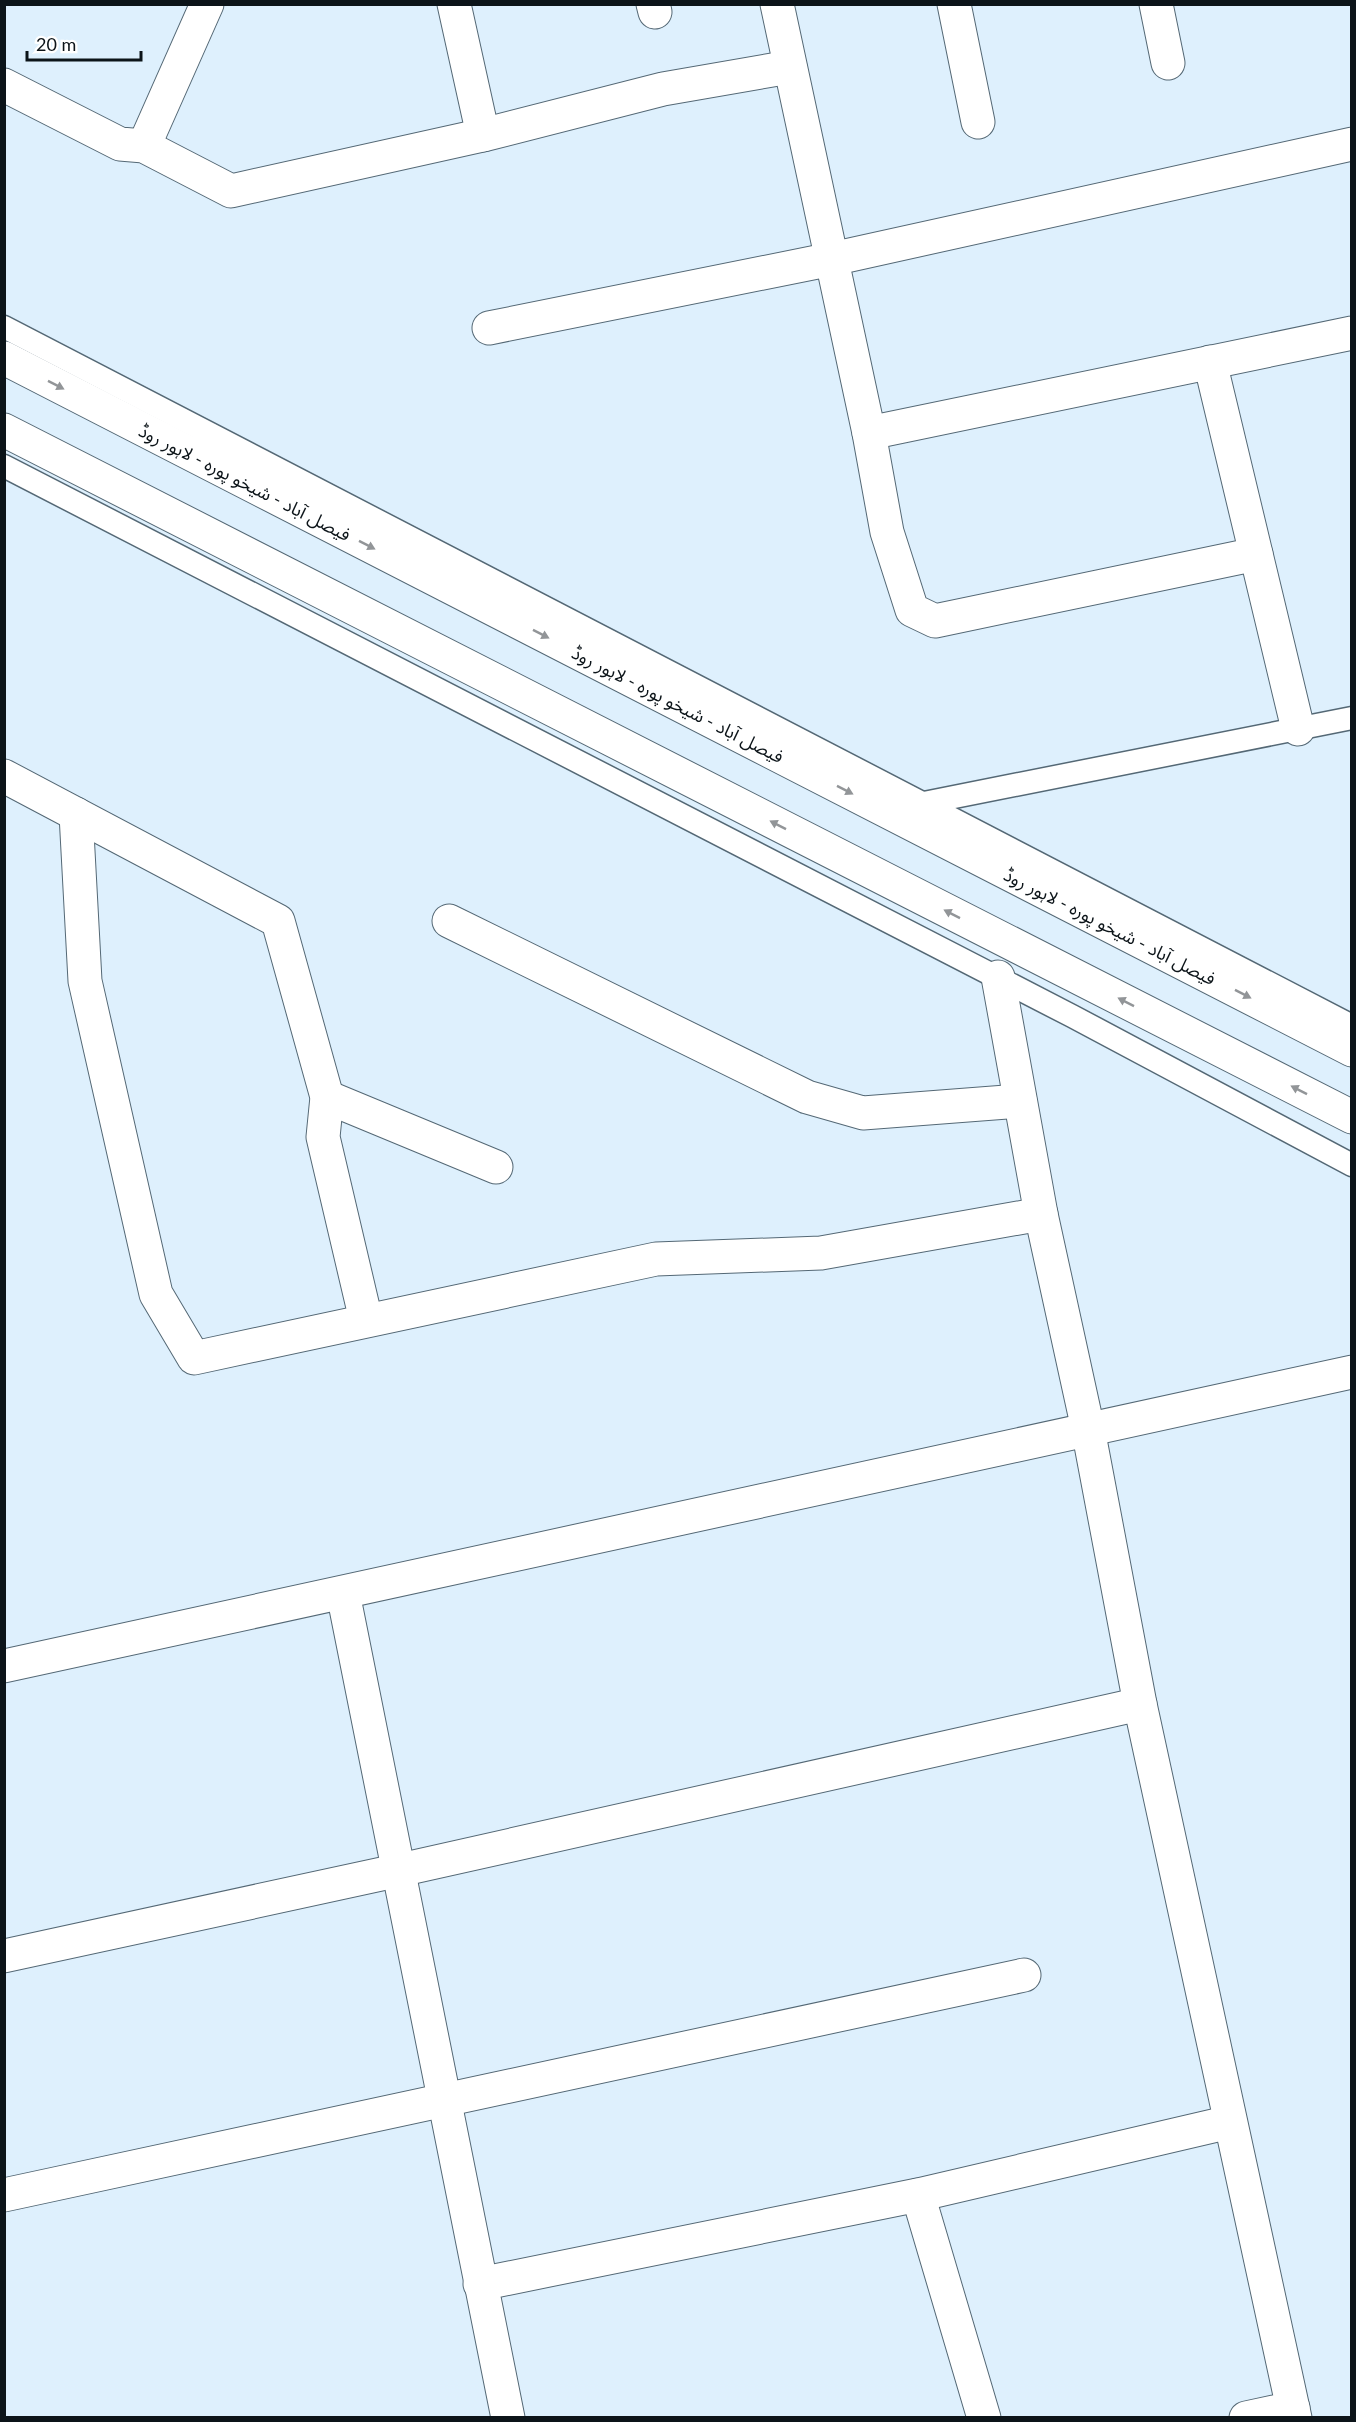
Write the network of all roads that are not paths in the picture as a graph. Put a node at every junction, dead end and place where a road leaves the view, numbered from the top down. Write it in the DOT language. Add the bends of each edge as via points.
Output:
graph roads {
  1 [pos="207,4"];
  2 [pos="454,4"];
  3 [pos="777,4"];
  4 [pos="954,4"];
  5 [pos="1155,4"];
  6 [pos="1168,63"];
  7 [pos="790,67"];
  8 [pos="4,85"];
  9 [pos="978,122"];
  10 [pos="483,135"];
  11 [pos="1352,144"];
  12 [pos="144,146"];
  13 [pos="832,259"];
  14 [pos="4,327"];
  15 [pos="489,328"];
  16 [pos="1352,333"];
  17 [pos="4,358"];
  18 [pos="1210,362"];
  19 [pos="4,430"];
  20 [pos="869,433"];
  21 [pos="4,466"];
  22 [pos="1256,554"];
  23 [pos="1352,718"];
  24 [pos="1298,729"];
  25 [pos="4,776"];
  26 [pos="920,804"];
  27 [pos="76,814"];
  28 [pos="449,921"];
  29 [pos="998,977"];
  30 [pos="1352,1026"];
  31 [pos="1352,1050"];
  32 [pos="327,1097"];
  33 [pos="1020,1101"];
  34 [pos="1352,1117"];
  35 [pos="1352,1165"];
  36 [pos="496,1167"];
  37 [pos="1041,1214"];
  38 [pos="366,1320"];
  39 [pos="1352,1372"];
  40 [pos="1088,1429"];
  41 [pos="343,1593"];
  42 [pos="4,1666"];
  43 [pos="1140,1704"];
  44 [pos="400,1870"];
  45 [pos="4,1956"];
  46 [pos="1024,1975"];
  47 [pos="444,2102"];
  48 [pos="1230,2122"];
  49 [pos="4,2195"];
  50 [pos="918,2195"];
  51 [pos="480,2284"];
  52 [pos="1294,2413"];
  53 [pos="508,2418"];
  54 [pos="984,2418"];
  55 [pos="1246,2418"];
  1 -- 12 [label="main road"];
  2 -- 10 [label="main road"];
  3 -- 7 [label="main road"];
  4 -- 9 [label="main road"];
  5 -- 6 [label="main road"];
  7 -- 10 [label="main road" via="663,88"];
  7 -- 13 [label="main road"];
  8 -- 12 [label="main road" via="120,144"];
  10 -- 12 [label="main road" via="231,191"];
  11 -- 13 [label="main road"];
  13 -- 15 [label="main road"];
  13 -- 20 [label="main road"];
  14 -- 26 [label="lane"];
  16 -- 18 [label="main road"];
  17 -- 31 [label="main road, فیصل آباد - شیخو پورہ - لاہور روڈ, one-way"];
  18 -- 20 [label="main road"];
  18 -- 22 [label="main road"];
  34 -- 19 [label="main road, one-way"];
  20 -- 22 [label="main road" via="887,532 912,609 935,621"];
  21 -- 29 [label="lane"];
  22 -- 24 [label="main road"];
  23 -- 24 [label="lane"];
  24 -- 26 [label="lane"];
  25 -- 27 [label="main road"];
  26 -- 30 [label="lane"];
  27 -- 32 [label="main road" via="278,921"];
  27 -- 38 [label="main road" via="85,981 156,1294 194,1358"];
  28 -- 33 [label="main road" via="807,1097 863,1113"];
  29 -- 33 [label="main road"];
  29 -- 35 [label="lane"];
  32 -- 36 [label="main road"];
  32 -- 38 [label="main road" via="323,1137"];
  33 -- 37 [label="main road"];
  37 -- 38 [label="main road" via="821,1253 656,1259"];
  37 -- 40 [label="main road"];
  39 -- 40 [label="main road"];
  40 -- 41 [label="main road"];
  40 -- 43 [label="main road"];
  41 -- 42 [label="main road"];
  41 -- 44 [label="main road"];
  43 -- 44 [label="main road"];
  43 -- 48 [label="main road"];
  44 -- 45 [label="main road"];
  44 -- 47 [label="main road"];
  46 -- 47 [label="main road"];
  47 -- 49 [label="main road"];
  47 -- 51 [label="main road"];
  48 -- 50 [label="main road"];
  48 -- 52 [label="main road"];
  50 -- 51 [label="main road"];
  50 -- 54 [label="main road"];
  51 -- 53 [label="main road"];
  52 -- 55 [label="main road"];
}
